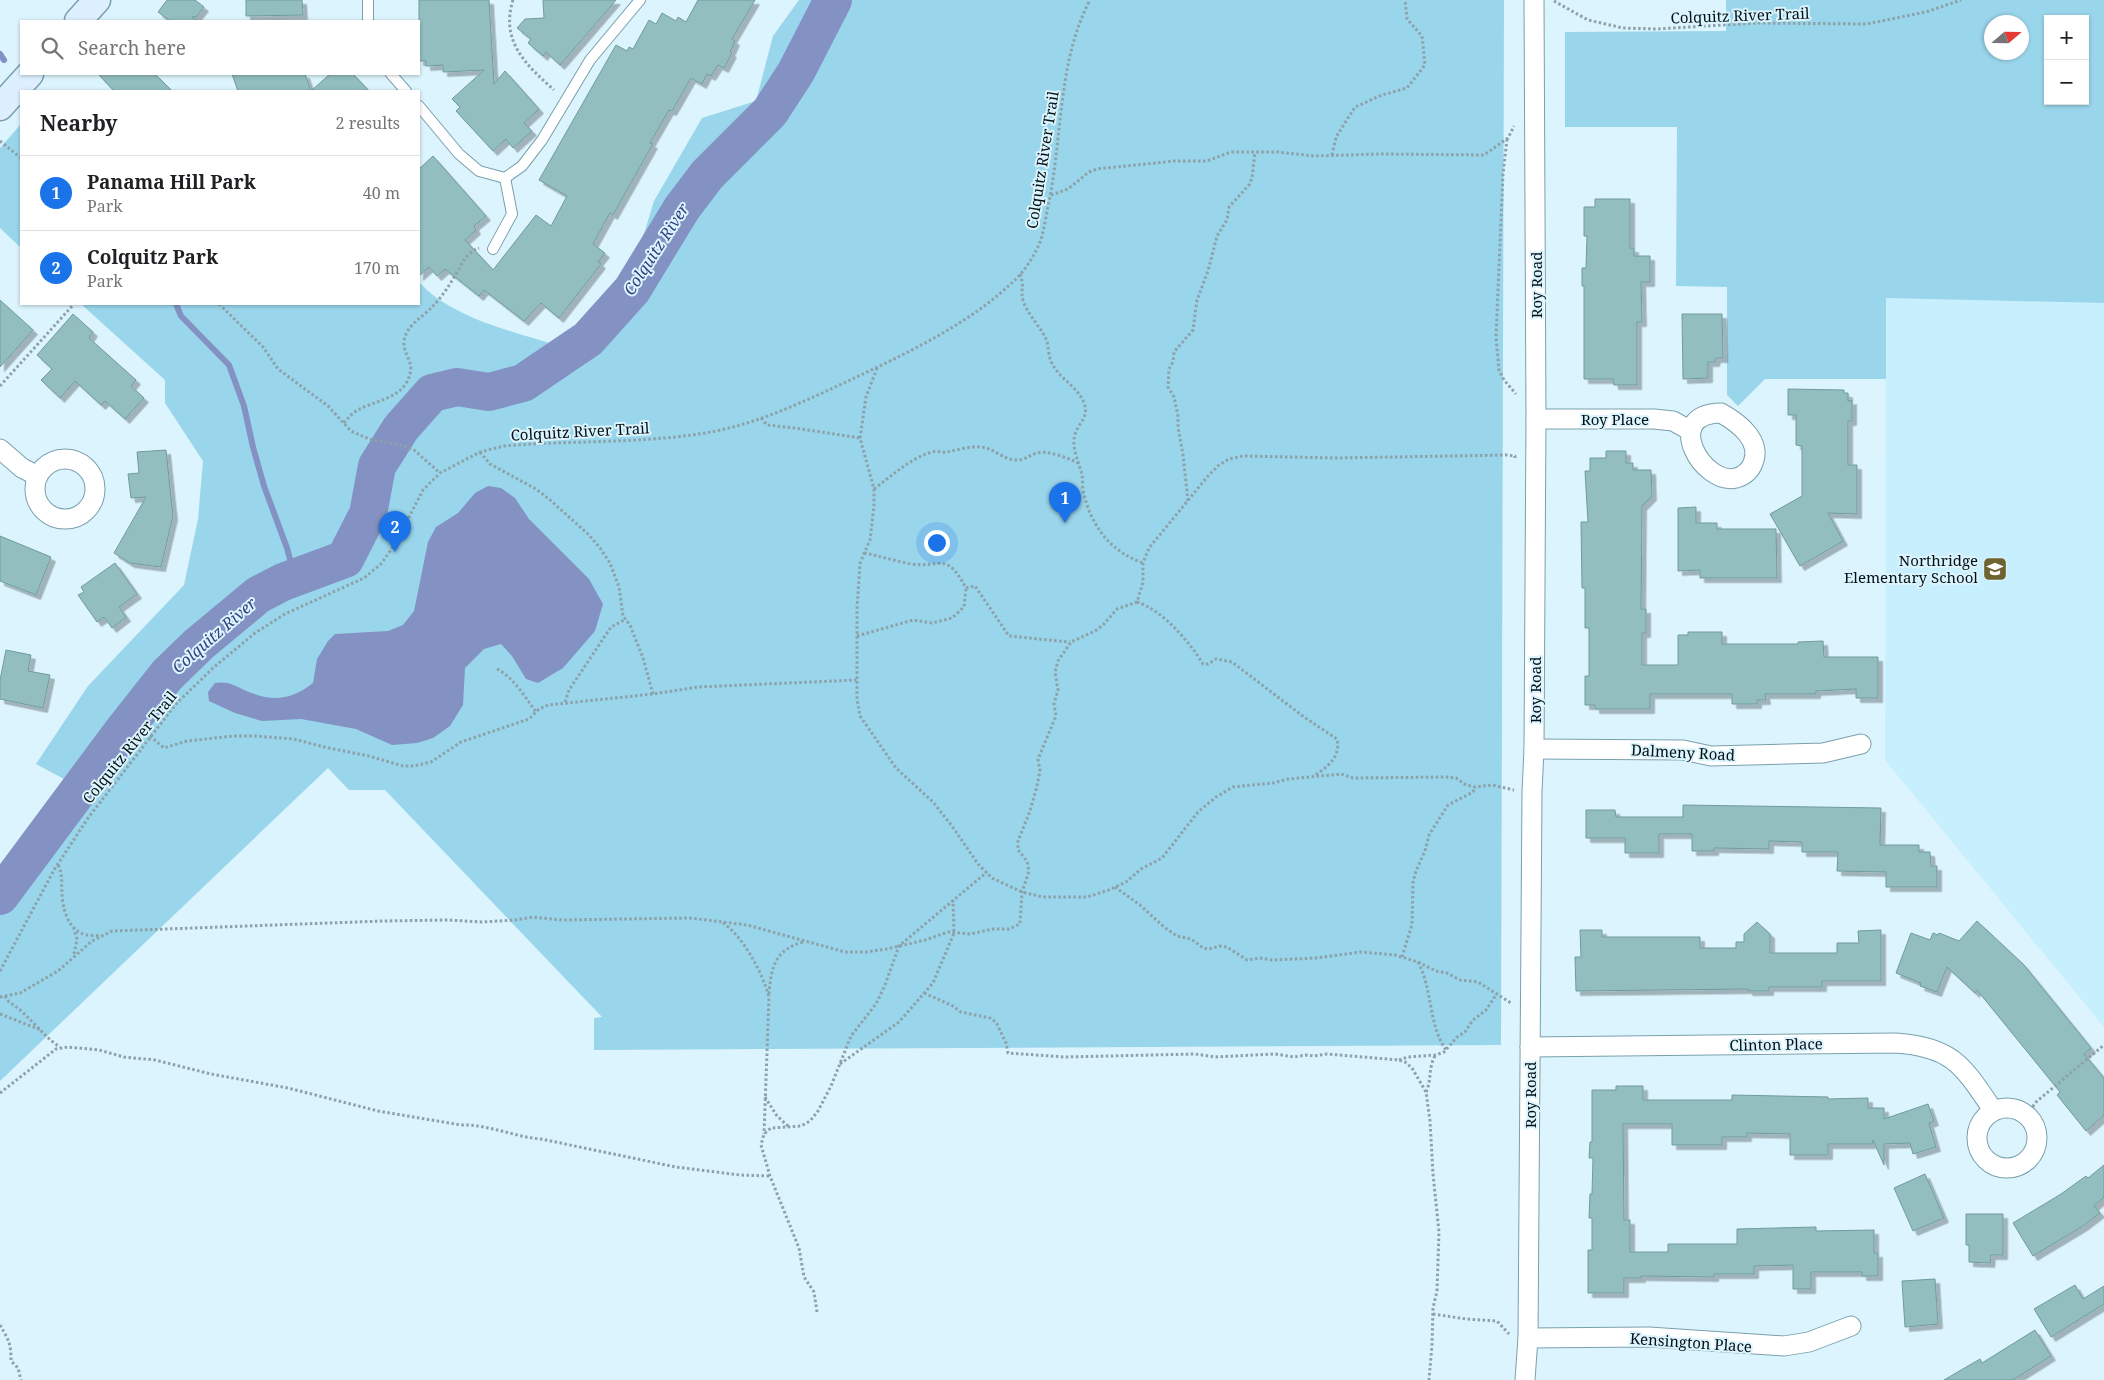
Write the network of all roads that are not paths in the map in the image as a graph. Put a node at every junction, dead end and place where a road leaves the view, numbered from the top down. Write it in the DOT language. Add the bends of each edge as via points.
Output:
graph roads {
  1 [pos="97,0"];
  2 [pos="368,0"];
  3 [pos="640,0"];
  4 [pos="1534,0"];
  5 [pos="79,20"];
  6 [pos="368,20"];
  7 [pos="29,75"];
  8 [pos="392,75"];
  9 [pos="405,90"];
  10 [pos="0,107"];
  11 [pos="420,107"];
  12 [pos="505,178"];
  13 [pos="493,249"];
  14 [pos="1536,419"];
  15 [pos="1691,430"];
  16 [pos="0,449"];
  17 [pos="38,476"];
  18 [pos="1861,744"];
  19 [pos="1534,749"];
  20 [pos="1530,1046"];
  21 [pos="1993,1110"];
  22 [pos="1851,1326"];
  23 [pos="1528,1338"];
  24 [pos="1525,1380"];
  1 -- 5 [label="main road"];
  2 -- 6 [label="lane"];
  3 -- 12 [label="lane" via="590,60 542,140 522,166"];
  4 -- 14 [label="street, Roy Road"];
  7 -- 10 [label="main road"];
  8 -- 9 [label="lane"];
  11 -- 12 [label="lane" via="459,154 479,171"];
  12 -- 13 [label="lane" via="512,214"];
  14 -- 15 [label="street, Roy Place" via="1654,419 1673,421"];
  14 -- 19 [label="street, Roy Road"];
  16 -- 17 [label="street" via="22,468"];
  18 -- 19 [label="street, Dalmeny Road" via="1823,752 1711,756 1682,750"];
  19 -- 20 [label="street, Roy Road"];
  20 -- 21 [label="street, Clinton Place" via="1918,1044 1936,1049 1955,1060"];
  20 -- 23 [label="street, Roy Road"];
  21 -- 21 [label="street" via="2017,1109 2034,1124 2036,1147 2030,1158 2020,1165 1997,1167 1980,1151 1976,1140 1978,1128"];
  22 -- 23 [label="street, Kensington Place" via="1809,1342 1784,1346 1649,1337"];
  23 -- 24 [label="street, Roy Road"];
}
